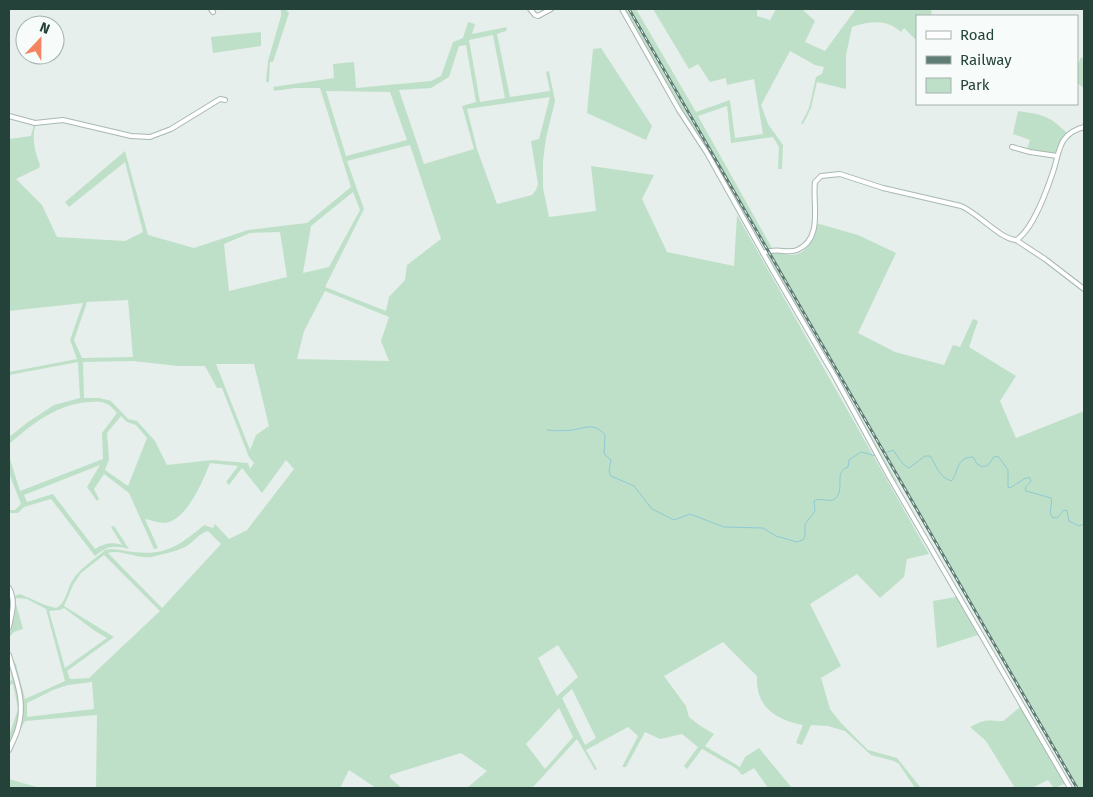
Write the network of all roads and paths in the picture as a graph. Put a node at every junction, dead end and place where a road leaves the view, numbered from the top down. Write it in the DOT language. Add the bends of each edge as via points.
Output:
graph roads {
  1 [pos="530,9"];
  2 [pos="551,9"];
  3 [pos="622,9"];
  4 [pos="225,100"];
  5 [pos="9,116"];
  6 [pos="1084,127"];
  7 [pos="1012,147"];
  8 [pos="1056,156"];
  9 [pos="1016,240"];
  10 [pos="763,253"];
  11 [pos="1084,289"];
  12 [pos="9,588"];
  13 [pos="9,627"];
  14 [pos="9,654"];
  15 [pos="9,750"];
  16 [pos="1070,788"];
  1 -- 2 [label="street" via="538,16"];
  3 -- 10 [label="street"];
  4 -- 5 [label="street" via="150,137 131,136 63,120 35,123"];
  6 -- 8 [label="street" via="1067,136"];
  7 -- 8 [label="street"];
  8 -- 9 [label="street" via="1052,176 1030,223"];
  9 -- 10 [label="street" via="1008,239 961,206 833,174 821,176 815,182 815,225 804,245 794,251 773,249"];
  9 -- 11 [label="street"];
  10 -- 16 [label="street"];
  12 -- 13 [label="street" via="13,608"];
  14 -- 15 [label="street" via="22,706 18,730"];
}
